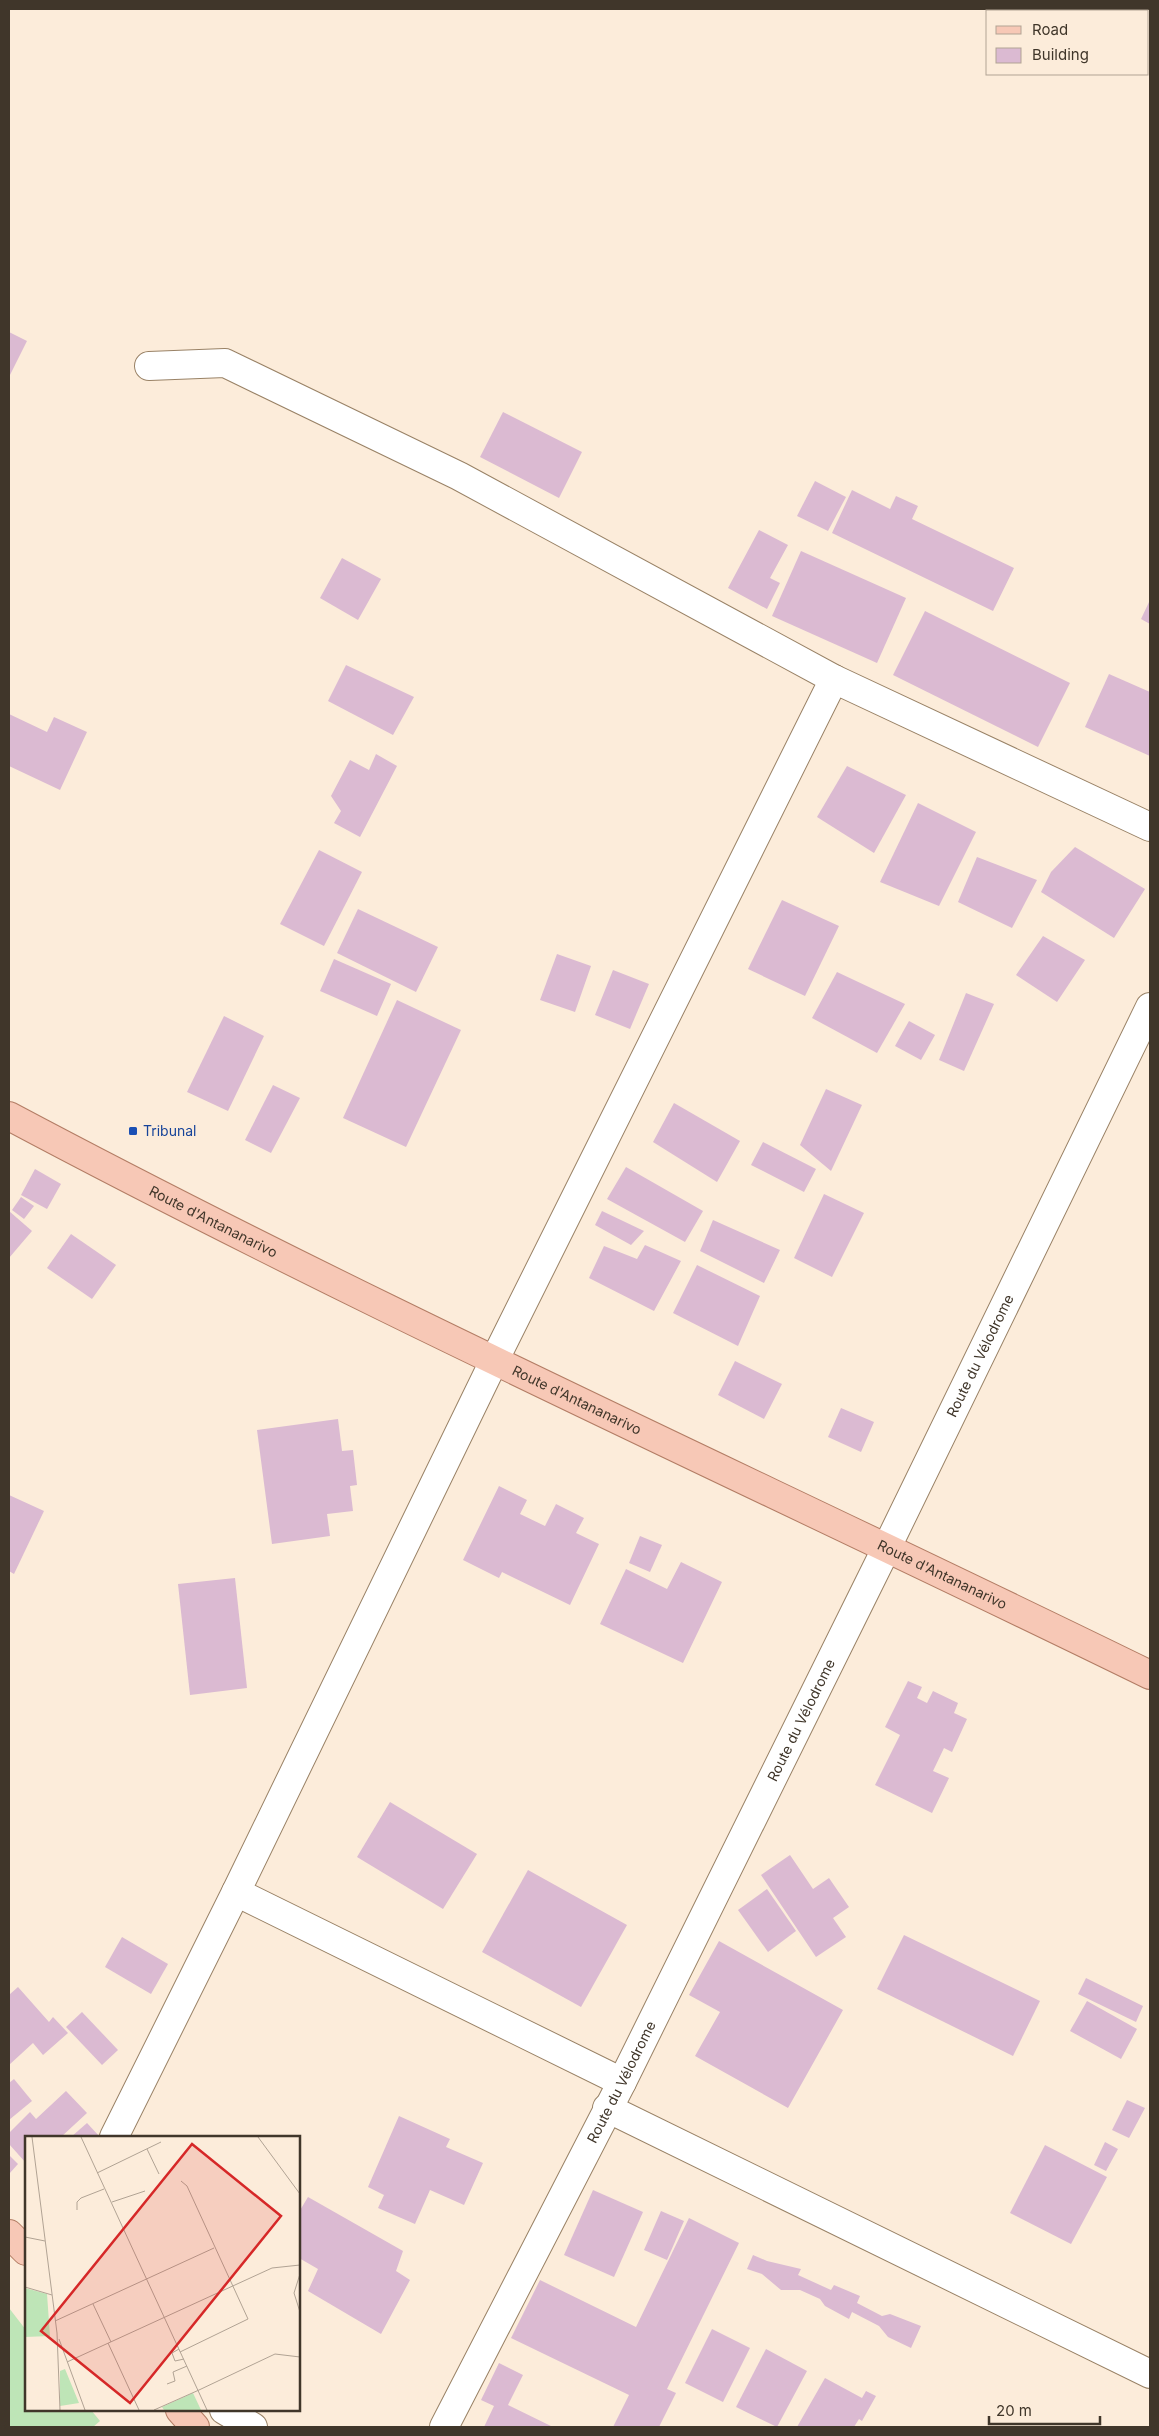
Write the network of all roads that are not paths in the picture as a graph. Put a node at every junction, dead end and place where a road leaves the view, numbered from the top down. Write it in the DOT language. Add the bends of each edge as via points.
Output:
graph roads {
  1 [pos="149,366"];
  2 [pos="834,679"];
  3 [pos="1150,827"];
  4 [pos="1150,1007"];
  5 [pos="9,1116"];
  6 [pos="494,1361"];
  7 [pos="887,1547"];
  8 [pos="1150,1675"];
  9 [pos="236,1892"];
  10 [pos="622,2082"];
  11 [pos="607,2108"];
  12 [pos="114,2136"];
  13 [pos="9,2234"];
  14 [pos="25,2250"];
  15 [pos="1150,2374"];
  16 [pos="181,2411"];
  17 [pos="226,2411"];
  18 [pos="195,2427"];
  19 [pos="253,2427"];
  20 [pos="444,2427"];
  1 -- 2 [label="street" via="226,363 459,476"];
  2 -- 3 [label="street"];
  2 -- 6 [label="street"];
  4 -- 7 [label="street, Route du Vélodrome"];
  5 -- 6 [label="main road, Route d'Antananarivo"];
  6 -- 7 [label="main road, Route d'Antananarivo"];
  6 -- 9 [label="street"];
  7 -- 8 [label="main road, Route d'Antananarivo"];
  7 -- 10 [label="street, Route du Vélodrome"];
  9 -- 10 [label="street"];
  9 -- 12 [label="street"];
  10 -- 11 [label="street, Route du Vélodrome"];
  11 -- 15 [label="street"];
  11 -- 20 [label="street, Route du Vélodrome"];
  13 -- 14 [label="main road"];
  16 -- 18 [label="main road"];
  17 -- 19 [label="street"];
}
